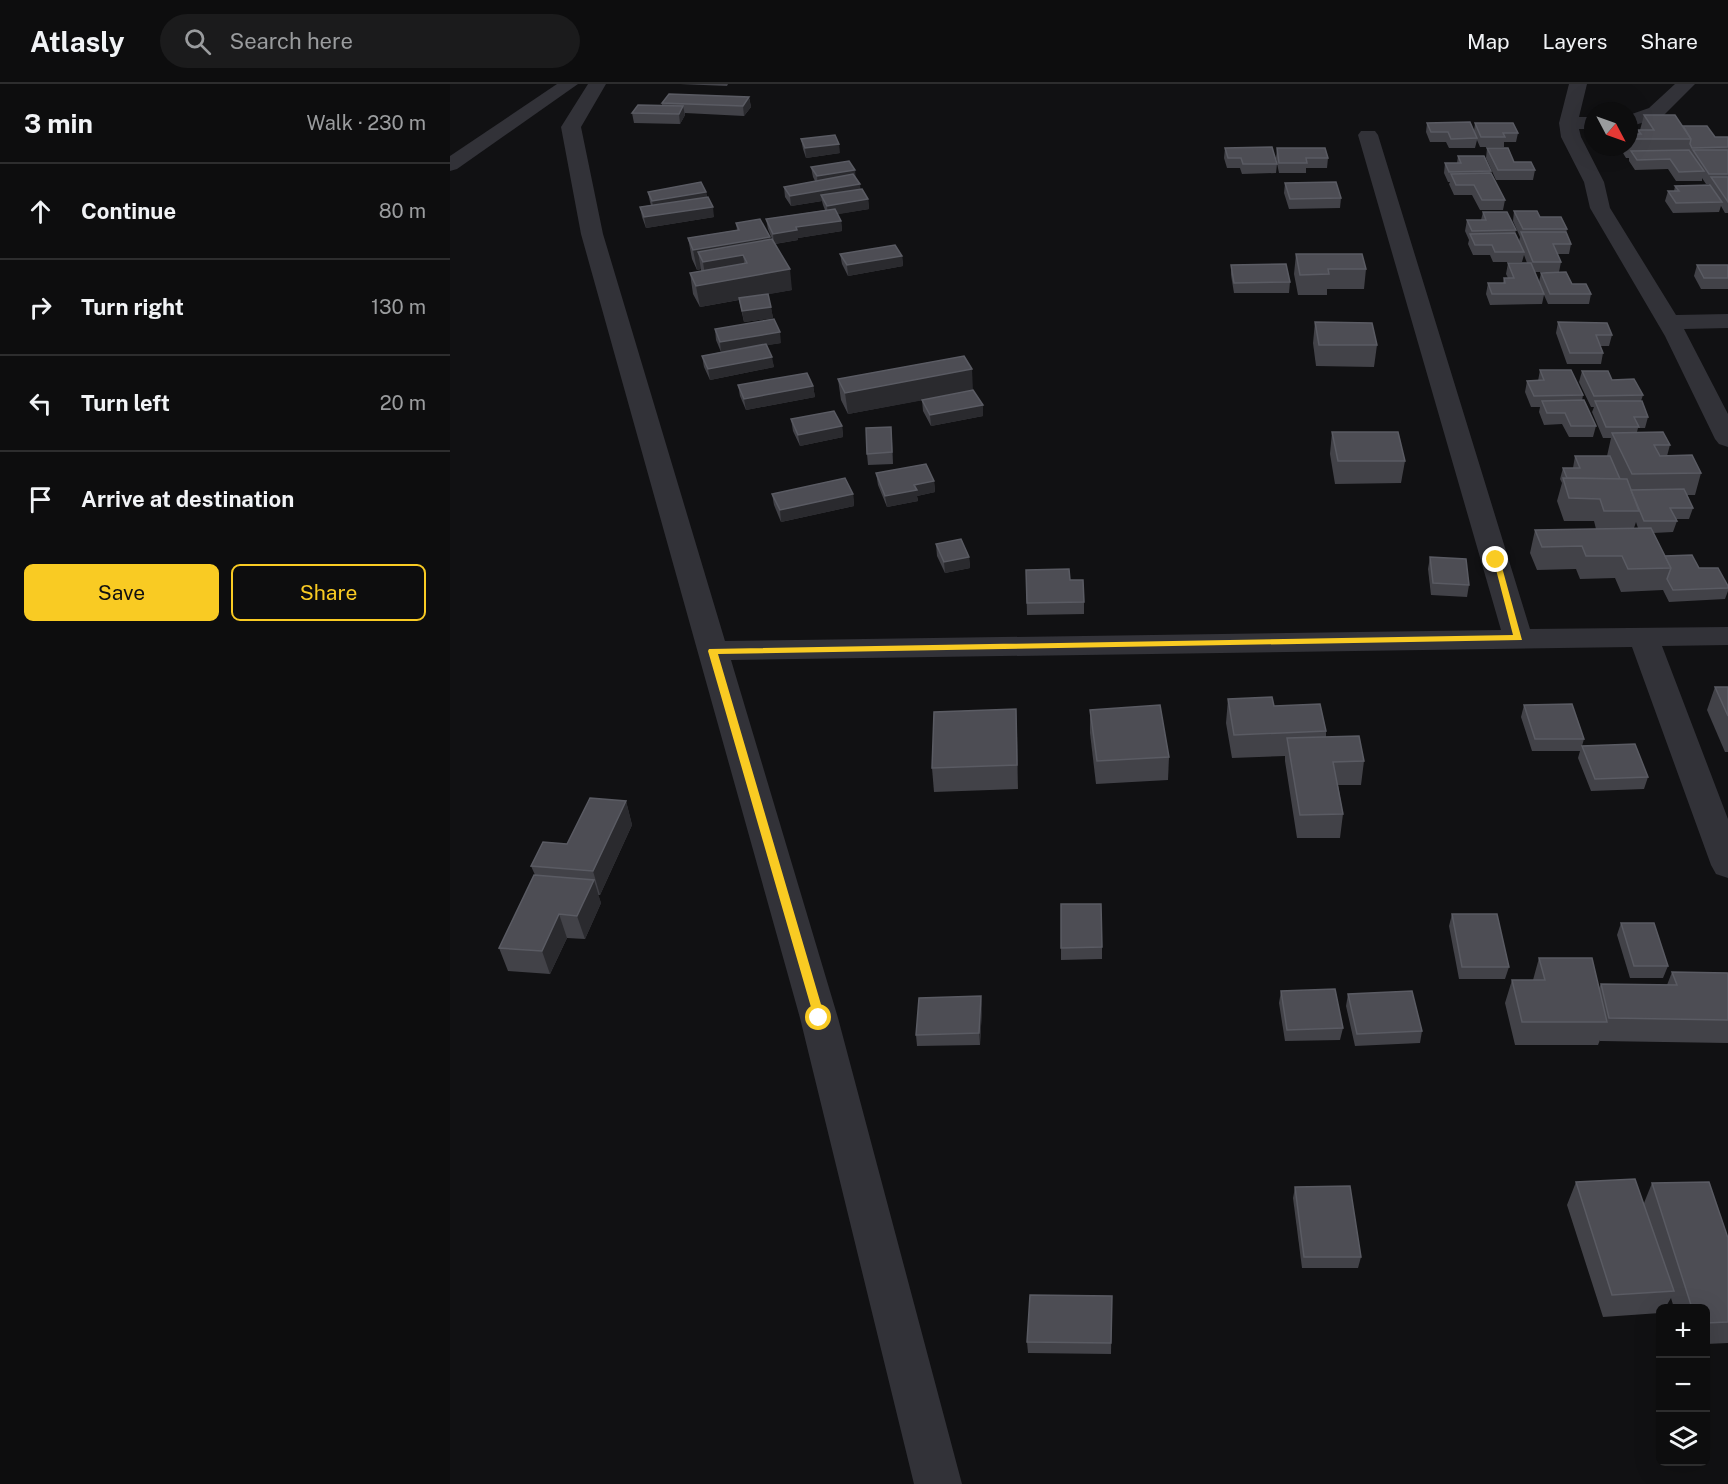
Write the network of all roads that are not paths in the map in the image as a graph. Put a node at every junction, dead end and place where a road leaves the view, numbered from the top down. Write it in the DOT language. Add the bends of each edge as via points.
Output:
graph roads {
  1 [pos="569,84"];
  2 [pos="597,84"];
  3 [pos="1578,84"];
  4 [pos="1686,84"];
  5 [pos="1638,118"];
  6 [pos="1568,123"];
  7 [pos="1584,123"];
  8 [pos="1368,135"];
  9 [pos="450,165"];
  10 [pos="1728,321"];
  11 [pos="1669,322"];
  12 [pos="1728,439"];
  13 [pos="1728,636"];
  14 [pos="1644,637"];
  15 [pos="1518,638"];
  16 [pos="712,651"];
  17 [pos="1728,865"];
  18 [pos="938,1484"];
  1 -- 9 [label="street"];
  2 -- 16 [label="street" via="571,127 590,224"];
  3 -- 6 [label="street"];
  4 -- 5 [label="street" via="1656,112"];
  6 -- 7 [label="street"];
  6 -- 11 [label="street" via="1594,182 1600,208"];
  8 -- 15 [label="street"];
  10 -- 11 [label="street"];
  11 -- 12 [label="street"];
  13 -- 14 [label="street"];
  14 -- 15 [label="street"];
  14 -- 17 [label="street"];
  15 -- 16 [label="street"];
  16 -- 18 [label="street" via="819,1018"];
}
